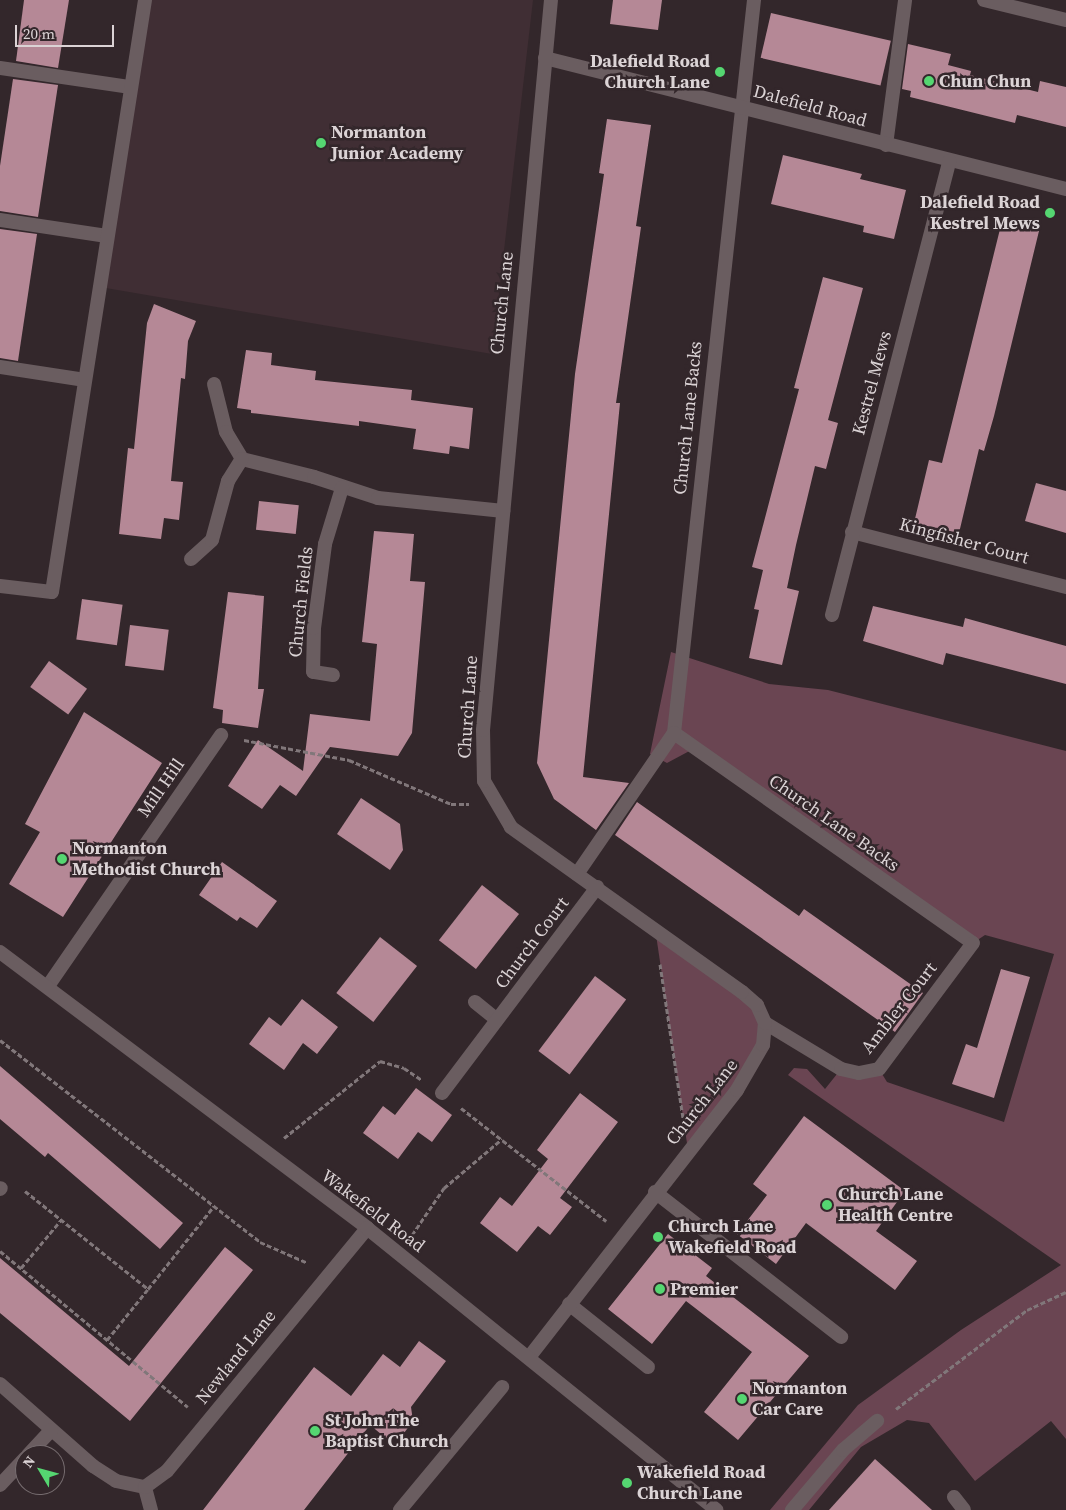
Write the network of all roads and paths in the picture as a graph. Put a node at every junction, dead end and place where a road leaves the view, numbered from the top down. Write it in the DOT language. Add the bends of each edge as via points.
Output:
graph roads {
  1 [pos="145,0"];
  2 [pos="551,0"];
  3 [pos="754,0"];
  4 [pos="905,0"];
  5 [pos="984,0"];
  6 [pos="1066,20"];
  7 [pos="545,58"];
  8 [pos="0,68"];
  9 [pos="131,87"];
  10 [pos="740,107"];
  11 [pos="886,145"];
  12 [pos="949,161"];
  13 [pos="1066,189"];
  14 [pos="0,220"];
  15 [pos="107,236"];
  16 [pos="0,367"];
  17 [pos="85,380"];
  18 [pos="214,384"];
  19 [pos="242,460"];
  20 [pos="342,488"];
  21 [pos="504,511"];
  22 [pos="852,532"];
  23 [pos="191,560"];
  24 [pos="0,586"];
  25 [pos="1066,587"];
  26 [pos="832,615"];
  27 [pos="333,674"];
  28 [pos="674,733"];
  29 [pos="221,735"];
  30 [pos="494,804"];
  31 [pos="577,874"];
  32 [pos="597,887"];
  33 [pos="655,928"];
  34 [pos="974,943"];
  35 [pos="0,952"];
  36 [pos="48,986"];
  37 [pos="475,1002"];
  38 [pos="497,1020"];
  39 [pos="765,1023"];
  40 [pos="0,1040"];
  41 [pos="442,1093"];
  42 [pos="502,1139"];
  43 [pos="688,1150"];
  44 [pos="264,1154"];
  45 [pos="0,1188"];
  46 [pos="655,1192"];
  47 [pos="214,1206"];
  48 [pos="61,1220"];
  49 [pos="367,1228"];
  50 [pos="623,1234"];
  51 [pos="0,1251"];
  52 [pos="399,1254"];
  53 [pos="21,1268"];
  54 [pos="331,1271"];
  55 [pos="148,1289"];
  56 [pos="1066,1292"];
  57 [pos="570,1304"];
  58 [pos="841,1336"];
  59 [pos="107,1340"];
  60 [pos="530,1356"];
  61 [pos="648,1367"];
  62 [pos="0,1384"];
  63 [pos="502,1387"];
  64 [pos="877,1421"];
  65 [pos="206,1423"];
  66 [pos="51,1430"];
  67 [pos="37,1445"];
  68 [pos="15,1469"];
  69 [pos="0,1485"];
  70 [pos="145,1488"];
  71 [pos="954,1497"];
  72 [pos="150,1510"];
  73 [pos="400,1510"];
  74 [pos="717,1510"];
  75 [pos="792,1510"];
  76 [pos="964,1510"];
  1 -- 9 [label="street"];
  2 -- 7 [label="street, Church Lane"];
  3 -- 10 [label="street, Church Lane Backs"];
  4 -- 11 [label="street"];
  5 -- 6 [label="street"];
  7 -- 10 [label="street, Dalefield Road"];
  7 -- 21 [label="street, Church Lane"];
  8 -- 9 [label="street"];
  9 -- 15 [label="street"];
  10 -- 11 [label="street, Dalefield Road"];
  10 -- 28 [label="street, Church Lane Backs"];
  11 -- 12 [label="street, Dalefield Road"];
  12 -- 13 [label="street, Dalefield Road"];
  12 -- 22 [label="street, Kestrel Mews"];
  14 -- 15 [label="street"];
  15 -- 17 [label="street"];
  16 -- 17 [label="street"];
  17 -- 24 [label="street" via="52,592"];
  18 -- 19 [label="street" via="226,432"];
  19 -- 20 [label="street" via="314,476"];
  19 -- 23 [label="street" via="228,481 212,540"];
  20 -- 21 [label="street" via="378,498"];
  20 -- 27 [label="street, Church Fields" via="325,544 314,628 313,672"];
  21 -- 30 [label="street, Church Lane" via="482,757 484,781"];
  22 -- 25 [label="street, Kingfisher Court"];
  22 -- 26 [label="street, Kestrel Mews"];
  28 -- 31 [label="street, Church Lane Backs"];
  28 -- 34 [label="street, Church Lane Backs"];
  29 -- 30 [label="path" via="349,760 451,804"];
  29 -- 36 [label="street, Mill Hill"];
  30 -- 31 [label="street, Church Lane" via="511,827"];
  31 -- 32 [label="street, Church Lane"];
  32 -- 33 [label="street, Church Lane"];
  32 -- 38 [label="street, Church Court"];
  33 -- 39 [label="street, Church Lane" via="757,1005"];
  33 -- 43 [label="path"];
  34 -- 39 [label="street, Ambler Court" via="879,1069 859,1073 841,1068"];
  35 -- 36 [label="street, Wakefield Road"];
  36 -- 44 [label="street, Wakefield Road"];
  37 -- 38 [label="street"];
  38 -- 41 [label="street, Church Court"];
  39 -- 43 [label="street, Church Lane" via="763,1045 754,1064"];
  40 -- 47 [label="path"];
  41 -- 42 [label="path"];
  41 -- 44 [label="path" via="404,1068 380,1061"];
  42 -- 50 [label="path"];
  42 -- 52 [label="path" via="444,1188"];
  43 -- 46 [label="street, Church Lane"];
  44 -- 49 [label="street, Wakefield Road"];
  45 -- 48 [label="path" via="16,1199 23,1190"];
  46 -- 50 [label="street, Church Lane"];
  46 -- 58 [label="street"];
  47 -- 54 [label="path" via="282,1255"];
  47 -- 55 [label="path"];
  48 -- 53 [label="path"];
  48 -- 55 [label="path"];
  49 -- 52 [label="street, Wakefield Road"];
  49 -- 54 [label="street, Newland Lane"];
  50 -- 57 [label="street, Church Lane"];
  51 -- 53 [label="path"];
  52 -- 60 [label="street, Wakefield Road"];
  53 -- 59 [label="path"];
  54 -- 65 [label="street, Newland Lane"];
  55 -- 59 [label="path"];
  56 -- 64 [label="path" via="1027,1310 921,1392"];
  57 -- 60 [label="street, Church Lane"];
  57 -- 61 [label="street"];
  59 -- 65 [label="path"];
  60 -- 74 [label="street, Wakefield Road"];
  62 -- 66 [label="street"];
  63 -- 73 [label="street"];
  64 -- 75 [label="street" via="843,1450"];
  65 -- 70 [label="street, Newland Lane" via="167,1471"];
  66 -- 67 [label="street"];
  66 -- 70 [label="street" via="116,1480"];
  68 -- 69 [label="street"];
  70 -- 72 [label="street"];
  71 -- 76 [label="street"];
}
